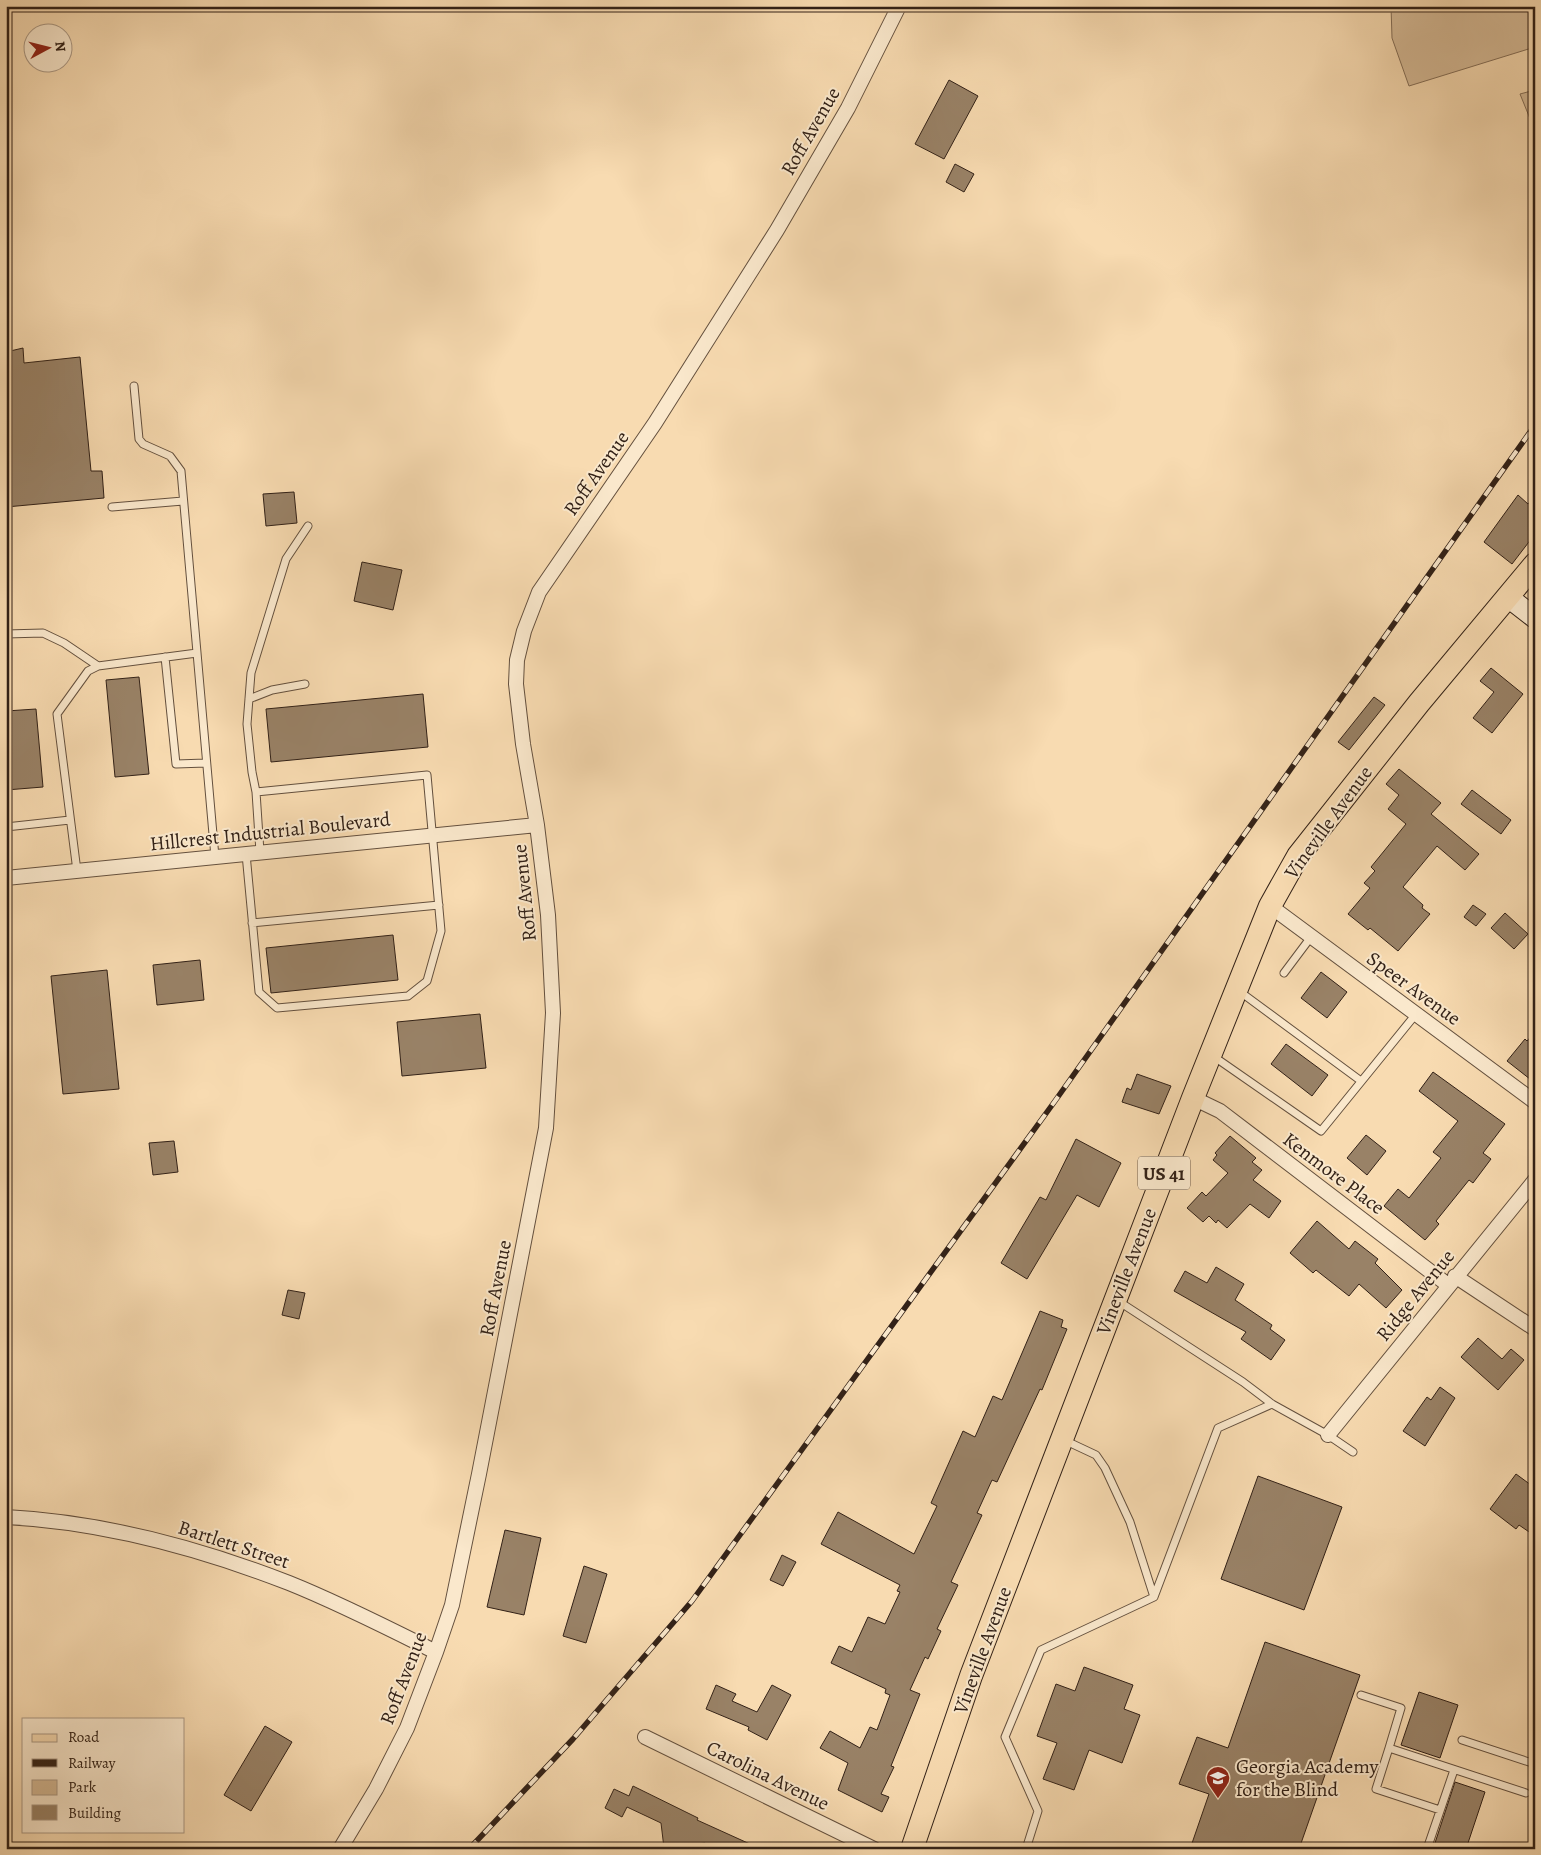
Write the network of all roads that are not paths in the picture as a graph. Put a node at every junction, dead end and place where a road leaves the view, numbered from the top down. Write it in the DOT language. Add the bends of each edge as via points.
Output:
graph roads {
  1 [pos="899,6"];
  2 [pos="134,386"];
  3 [pos="183,500"];
  4 [pos="112,507"];
  5 [pos="308,526"];
  6 [pos="1535,564"];
  7 [pos="1508,597"];
  8 [pos="1535,618"];
  9 [pos="6,634"];
  10 [pos="197,654"];
  11 [pos="165,657"];
  12 [pos="98,666"];
  13 [pos="305,684"];
  14 [pos="249,699"];
  15 [pos="206,763"];
  16 [pos="256,792"];
  17 [pos="70,820"];
  18 [pos="537,825"];
  19 [pos="6,827"];
  20 [pos="433,835"];
  21 [pos="260,852"];
  22 [pos="246,854"];
  23 [pos="214,857"];
  24 [pos="77,871"];
  25 [pos="6,878"];
  26 [pos="439,905"];
  27 [pos="1270,906"];
  28 [pos="252,923"];
  29 [pos="1311,937"];
  30 [pos="1284,973"];
  31 [pos="1237,989"];
  32 [pos="1416,1014"];
  33 [pos="1210,1055"];
  34 [pos="1361,1081"];
  35 [pos="1193,1098"];
  36 [pos="1535,1102"];
  37 [pos="1535,1180"];
  38 [pos="1452,1281"];
  39 [pos="1116,1299"];
  40 [pos="1535,1329"];
  41 [pos="1272,1404"];
  42 [pos="1328,1436"];
  43 [pos="1062,1439"];
  44 [pos="1353,1452"];
  45 [pos="6,1517"];
  46 [pos="1154,1597"];
  47 [pos="436,1652"];
  48 [pos="1361,1696"];
  49 [pos="645,1737"];
  50 [pos="1462,1740"];
  51 [pos="1389,1748"];
  52 [pos="1535,1764"];
  53 [pos="1454,1770"];
  54 [pos="1526,1793"];
  55 [pos="1440,1810"];
  56 [pos="340,1849"];
  57 [pos="874,1849"];
  58 [pos="912,1849"];
  59 [pos="1026,1849"];
  60 [pos="1427,1849"];
  1 -- 18 [label="street, Roff Avenue" via="848,108 777,230 655,423 539,592 524,631 517,660 516,684"];
  2 -- 3 [label="lane" via="139,439 170,456 181,471"];
  3 -- 4 [label="lane"];
  3 -- 10 [label="lane"];
  5 -- 14 [label="lane" via="286,559 250,673"];
  6 -- 7 [label="main road, Vineville Avenue / US 41"];
  7 -- 8 [label="street"];
  7 -- 27 [label="main road, Vineville Avenue / US 41" via="1418,703 1298,856"];
  9 -- 12 [label="lane" via="43,633"];
  10 -- 11 [label="lane"];
  10 -- 15 [label="lane"];
  11 -- 12 [label="lane"];
  11 -- 15 [label="lane" via="176,764"];
  12 -- 17 [label="lane" via="88,670 57,714"];
  13 -- 14 [label="lane" via="272,690"];
  14 -- 16 [label="lane" via="247,724"];
  15 -- 23 [label="lane"];
  16 -- 20 [label="lane" via="427,775"];
  16 -- 21 [label="lane"];
  17 -- 19 [label="lane"];
  17 -- 24 [label="lane"];
  18 -- 20 [label="street, Hillcrest Industrial Boulevard"];
  18 -- 47 [label="street, Roff Avenue" via="548,915 553,1013 546,1128 452,1605"];
  20 -- 21 [label="street, Hillcrest Industrial Boulevard"];
  20 -- 26 [label="lane"];
  21 -- 22 [label="street, Hillcrest Industrial Boulevard"];
  22 -- 23 [label="street, Hillcrest Industrial Boulevard"];
  22 -- 28 [label="lane"];
  23 -- 24 [label="street, Hillcrest Industrial Boulevard"];
  24 -- 25 [label="street, Hillcrest Industrial Boulevard"];
  26 -- 28 [label="lane"];
  26 -- 28 [label="lane" via="441,931 427,981 408,996 277,1008 259,992"];
  27 -- 29 [label="street, Speer Avenue"];
  27 -- 31 [label="main road, Vineville Avenue / US 41"];
  29 -- 30 [label="lane"];
  29 -- 32 [label="street, Speer Avenue"];
  31 -- 33 [label="main road, Vineville Avenue / US 41"];
  31 -- 34 [label="lane"];
  32 -- 34 [label="lane"];
  32 -- 36 [label="street, Speer Avenue"];
  33 -- 34 [label="lane" via="1321,1131"];
  33 -- 35 [label="main road, Vineville Avenue / US 41"];
  35 -- 38 [label="street, Kenmore Place" via="1220,1111"];
  35 -- 39 [label="main road, Vineville Avenue / US 41"];
  37 -- 38 [label="street, Ridge Avenue"];
  38 -- 40 [label="street, Kenmore Place"];
  38 -- 42 [label="street, Ridge Avenue"];
  39 -- 41 [label="lane"];
  39 -- 43 [label="main road, Vineville Avenue / US 41"];
  41 -- 42 [label="lane"];
  41 -- 46 [label="lane" via="1218,1428"];
  42 -- 44 [label="lane"];
  43 -- 46 [label="lane" via="1096,1456 1105,1468 1130,1522"];
  43 -- 58 [label="main road, Vineville Avenue / US 41" via="971,1676"];
  45 -- 47 [label="street, Bartlett Street" via="34,1518 136,1534 211,1556 342,1606"];
  46 -- 59 [label="lane" via="1041,1650 1005,1737 1038,1811"];
  47 -- 56 [label="street, Roff Avenue" via="407,1728"];
  48 -- 51 [label="lane" via="1401,1708"];
  49 -- 57 [label="street, Carolina Avenue"];
  50 -- 52 [label="lane"];
  51 -- 53 [label="lane"];
  51 -- 55 [label="lane" via="1376,1789"];
  53 -- 54 [label="lane"];
  53 -- 55 [label="lane"];
  55 -- 60 [label="lane"];
}
